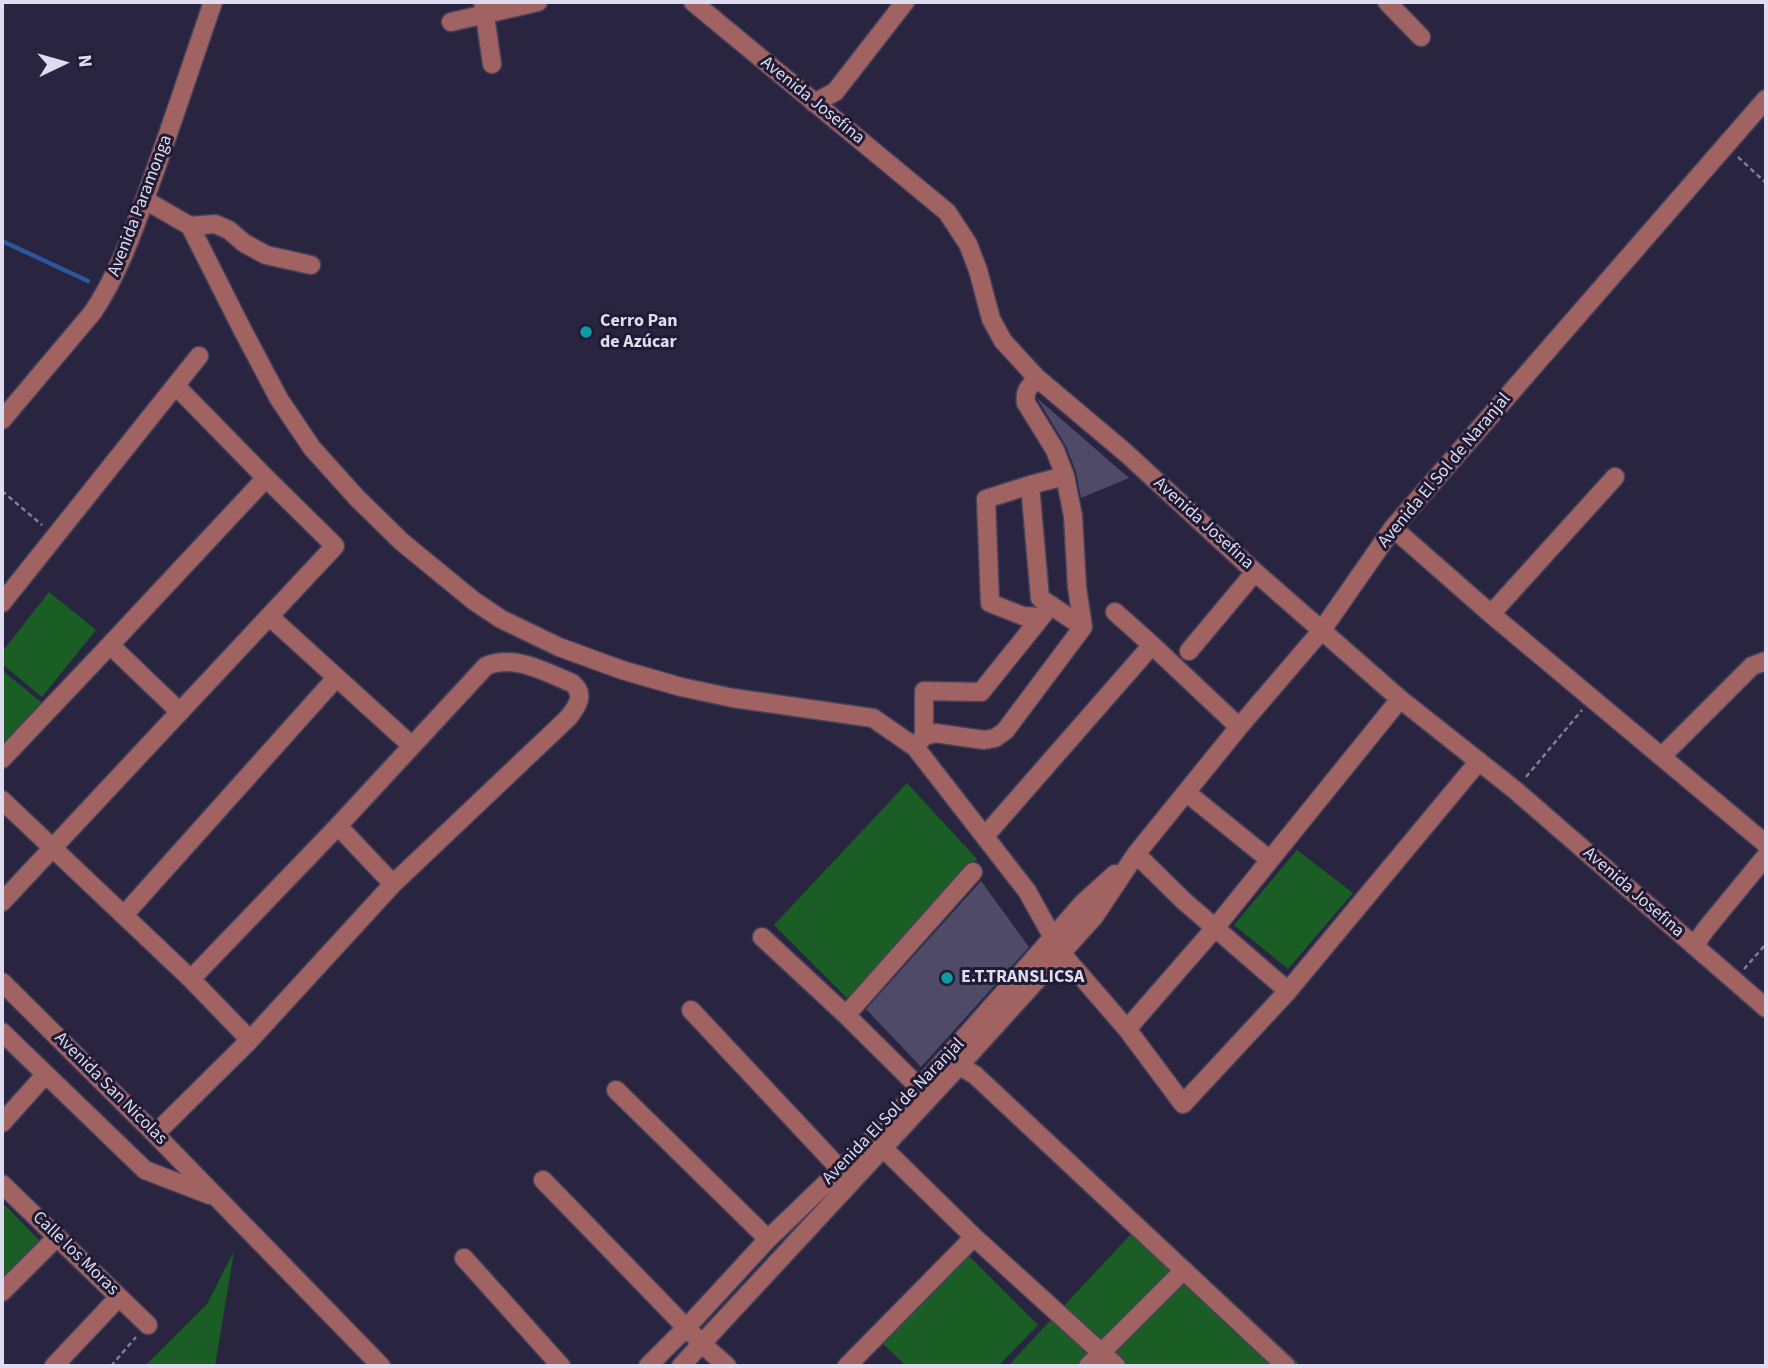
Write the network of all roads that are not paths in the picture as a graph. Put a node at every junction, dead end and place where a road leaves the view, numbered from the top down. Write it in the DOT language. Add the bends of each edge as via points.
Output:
graph roads {
  1 [pos="213,2"];
  2 [pos="538,2"];
  3 [pos="693,2"];
  4 [pos="905,2"];
  5 [pos="1387,2"];
  6 [pos="484,7"];
  7 [pos="451,22"];
  8 [pos="1421,37"];
  9 [pos="492,64"];
  10 [pos="1766,99"];
  11 [pos="814,103"];
  12 [pos="145,200"];
  13 [pos="190,226"];
  14 [pos="311,265"];
  15 [pos="199,356"];
  16 [pos="1037,378"];
  17 [pos="176,386"];
  18 [pos="2,420"];
  19 [pos="1065,477"];
  20 [pos="1615,477"];
  21 [pos="266,478"];
  22 [pos="1030,485"];
  23 [pos="1393,528"];
  24 [pos="1255,572"];
  25 [pos="2,603"];
  26 [pos="1046,611"];
  27 [pos="1115,612"];
  28 [pos="1491,614"];
  29 [pos="269,616"];
  30 [pos="1083,627"];
  31 [pos="1322,630"];
  32 [pos="110,645"];
  33 [pos="1152,645"];
  34 [pos="1189,651"];
  35 [pos="1766,661"];
  36 [pos="336,678"];
  37 [pos="1400,699"];
  38 [pos="180,712"];
  39 [pos="1240,727"];
  40 [pos="919,741"];
  41 [pos="411,745"];
  42 [pos="1662,756"];
  43 [pos="2,760"];
  44 [pos="1479,761"];
  45 [pos="1187,793"];
  46 [pos="2,800"];
  47 [pos="338,826"];
  48 [pos="985,836"];
  49 [pos="1766,844"];
  50 [pos="52,848"];
  51 [pos="1136,854"];
  52 [pos="1766,856"];
  53 [pos="1270,860"];
  54 [pos="973,872"];
  55 [pos="393,884"];
  56 [pos="2,902"];
  57 [pos="124,915"];
  58 [pos="1215,928"];
  59 [pos="762,937"];
  60 [pos="1057,946"];
  61 [pos="1694,946"];
  62 [pos="191,979"];
  63 [pos="2,982"];
  64 [pos="1288,991"];
  65 [pos="1766,1008"];
  66 [pos="691,1010"];
  67 [pos="846,1016"];
  68 [pos="1127,1029"];
  69 [pos="2,1032"];
  70 [pos="250,1040"];
  71 [pos="953,1062"];
  72 [pos="45,1075"];
  73 [pos="616,1090"];
  74 [pos="925,1093"];
  75 [pos="2,1124"];
  76 [pos="155,1134"];
  77 [pos="878,1143"];
  78 [pos="840,1169"];
  79 [pos="543,1181"];
  80 [pos="2,1184"];
  81 [pos="216,1197"];
  82 [pos="58,1237"];
  83 [pos="974,1237"];
  84 [pos="768,1239"];
  85 [pos="464,1258"];
  86 [pos="1184,1270"];
  87 [pos="2,1292"];
  88 [pos="120,1297"];
  89 [pos="148,1325"];
  90 [pos="687,1327"];
  91 [pos="702,1343"];
  92 [pos="1101,1353"];
  93 [pos="54,1366"];
  94 [pos="381,1366"];
  95 [pos="561,1366"];
  96 [pos="648,1366"];
  97 [pos="681,1366"];
  98 [pos="727,1366"];
  99 [pos="847,1366"];
  100 [pos="1088,1366"];
  101 [pos="1115,1366"];
  102 [pos="1286,1366"];
  1 -- 12 [label="street, Avenida Paramonga"];
  2 -- 6 [label="street"];
  3 -- 11 [label="street, Avenida Josefina"];
  4 -- 11 [label="street" via="835,92"];
  5 -- 8 [label="street"];
  6 -- 7 [label="street"];
  6 -- 9 [label="street"];
  10 -- 23 [label="street, Avenida El Sol de Naranjal"];
  11 -- 16 [label="street, Avenida Josefina" via="947,212 978,270 991,319 1003,341"];
  12 -- 13 [label="street"];
  12 -- 18 [label="street, Avenida Paramonga" via="120,265 93,312"];
  13 -- 14 [label="street" via="215,224 266,255"];
  13 -- 40 [label="street" via="279,399 312,448 402,542 474,601 559,647 622,670 733,698 873,718"];
  15 -- 17 [label="street"];
  16 -- 19 [label="street" via="1024,395 1026,403 1055,450"];
  16 -- 24 [label="street, Avenida Josefina"];
  17 -- 21 [label="street"];
  17 -- 25 [label="street"];
  19 -- 22 [label="street"];
  19 -- 30 [label="street"];
  20 -- 28 [label="street"];
  21 -- 29 [label="street" via="335,546"];
  21 -- 32 [label="street"];
  22 -- 26 [label="street" via="1040,598"];
  22 -- 26 [label="street" via="986,499 990,603 1023,616"];
  23 -- 28 [label="street"];
  23 -- 31 [label="street, Avenida El Sol de Naranjal"];
  24 -- 31 [label="street, Avenida Josefina"];
  24 -- 34 [label="street"];
  26 -- 30 [label="street"];
  26 -- 40 [label="street" via="981,692 924,691"];
  27 -- 33 [label="street"];
  28 -- 42 [label="street"];
  29 -- 36 [label="street"];
  29 -- 38 [label="street"];
  30 -- 40 [label="street" via="1005,732 984,740 935,733"];
  31 -- 37 [label="street, Avenida Josefina"];
  31 -- 39 [label="street, Avenida El Sol de Naranjal"];
  32 -- 38 [label="street"];
  32 -- 43 [label="street"];
  33 -- 39 [label="street"];
  33 -- 48 [label="street"];
  35 -- 42 [label="street" via="1752,666"];
  36 -- 41 [label="street"];
  36 -- 57 [label="street"];
  37 -- 44 [label="street, Avenida Josefina"];
  37 -- 53 [label="street"];
  38 -- 50 [label="street"];
  39 -- 45 [label="street, Avenida El Sol de Naranjal"];
  40 -- 48 [label="street"];
  41 -- 47 [label="street"];
  41 -- 55 [label="street" via="486,666 497,661 533,667 578,688 577,707 568,718"];
  42 -- 49 [label="street"];
  44 -- 61 [label="street, Avenida Josefina"];
  44 -- 64 [label="street"];
  45 -- 51 [label="street, Avenida El Sol de Naranjal"];
  45 -- 53 [label="street"];
  46 -- 50 [label="street"];
  47 -- 55 [label="street"];
  47 -- 62 [label="street"];
  48 -- 60 [label="street" via="1027,891"];
  50 -- 56 [label="street"];
  50 -- 57 [label="street"];
  51 -- 58 [label="street"];
  51 -- 60 [label="street, Avenida El Sol de Naranjal" via="1094,917"];
  52 -- 61 [label="street"];
  53 -- 58 [label="street"];
  54 -- 67 [label="street"];
  55 -- 70 [label="street"];
  57 -- 62 [label="street"];
  58 -- 64 [label="street"];
  58 -- 68 [label="street"];
  59 -- 67 [label="street"];
  60 -- 68 [label="street"];
  60 -- 71 [label="street, Avenida El Sol de Naranjal"];
  61 -- 65 [label="street, Avenida Josefina"];
  62 -- 70 [label="street"];
  63 -- 76 [label="street, Avenida San Nicolas"];
  64 -- 68 [label="street" via="1183,1104"];
  66 -- 78 [label="street"];
  67 -- 74 [label="street"];
  69 -- 72 [label="street, Avenida San Nicolas"];
  70 -- 76 [label="street"];
  71 -- 74 [label="street, Avenida El Sol de Naranjal"];
  71 -- 86 [label="street" via="975,1075"];
  72 -- 75 [label="street"];
  72 -- 81 [label="street, Avenida San Nicolas" via="145,1170"];
  73 -- 84 [label="street"];
  74 -- 77 [label="street, Avenida El Sol de Naranjal"];
  76 -- 81 [label="street, Avenida San Nicolas"];
  77 -- 78 [label="street, Avenida El Sol de Naranjal"];
  77 -- 83 [label="street"];
  77 -- 91 [label="street, Avenida El Sol de Naranjal"];
  78 -- 84 [label="street, Avenida El Sol de Naranjal"];
  79 -- 90 [label="street"];
  80 -- 82 [label="street, Calle los Moras"];
  81 -- 94 [label="street, Avenida San Nicolas"];
  82 -- 87 [label="street"];
  82 -- 88 [label="street, Calle los Moras"];
  83 -- 92 [label="street"];
  83 -- 99 [label="street"];
  84 -- 90 [label="street, Avenida El Sol de Naranjal"];
  85 -- 95 [label="street"];
  86 -- 92 [label="street"];
  86 -- 102 [label="street"];
  88 -- 89 [label="street, Calle los Moras"];
  88 -- 93 [label="street"];
  90 -- 91 [label="street"];
  90 -- 96 [label="street, Avenida El Sol de Naranjal"];
  91 -- 97 [label="street, Avenida El Sol de Naranjal"];
  91 -- 98 [label="street"];
  92 -- 100 [label="street"];
  92 -- 101 [label="street"];
}
